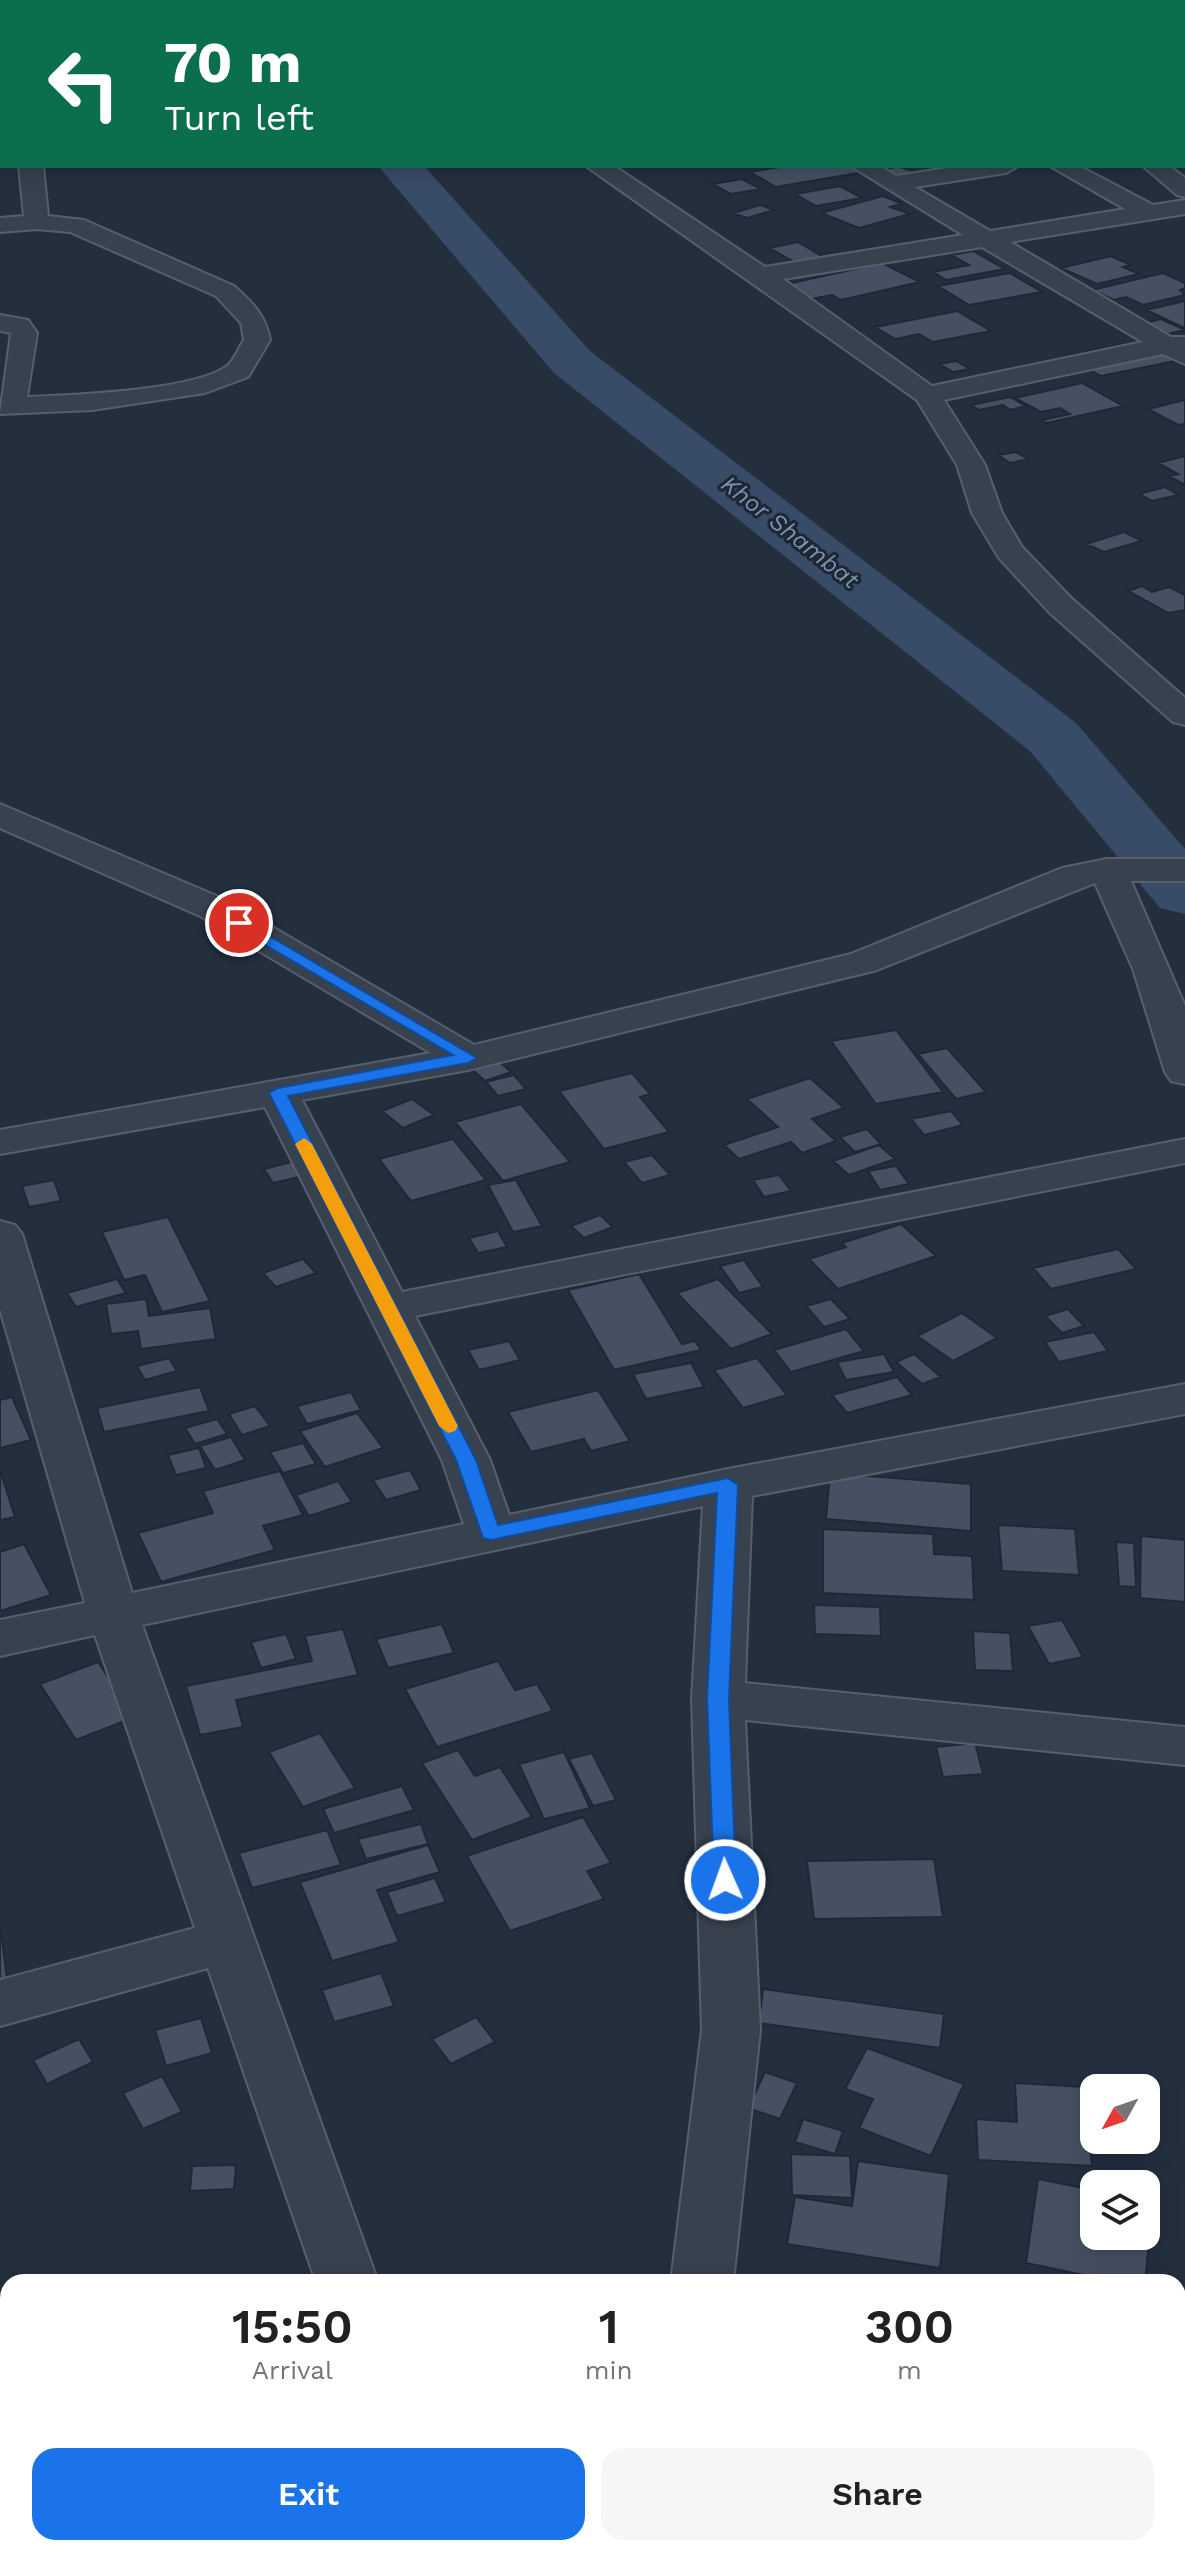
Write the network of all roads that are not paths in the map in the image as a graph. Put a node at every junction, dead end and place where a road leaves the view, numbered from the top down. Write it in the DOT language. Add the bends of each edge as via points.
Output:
graph roads {
  1 [pos="31,168"];
  2 [pos="601,168"];
  3 [pos="867,168"];
  4 [pos="993,168"];
  5 [pos="1066,168"];
  6 [pos="1158,168"];
  7 [pos="894,183"];
  8 [pos="1185,190"];
  9 [pos="1185,207"];
  10 [pos="1150,213"];
  11 [pos="37,222"];
  12 [pos="0,225"];
  13 [pos="985,238"];
  14 [pos="761,275"];
  15 [pos="0,323"];
  16 [pos="1179,348"];
  17 [pos="927,395"];
  18 [pos="6,405"];
  19 [pos="1185,680"];
  20 [pos="1151,688"];
  21 [pos="1185,715"];
  22 [pos="0,815"];
  23 [pos="1107,870"];
  24 [pos="1185,870"];
  25 [pos="468,1058"];
  26 [pos="1185,1072"];
  27 [pos="278,1093"];
  28 [pos="0,1142"];
  29 [pos="1185,1151"];
  30 [pos="0,1234"];
  31 [pos="387,1308"];
  32 [pos="1185,1399"];
  33 [pos="728,1485"];
  34 [pos="491,1533"];
  35 [pos="113,1614"];
  36 [pos="0,1638"];
  37 [pos="718,1699"];
  38 [pos="1185,1746"];
  39 [pos="227,1941"];
  40 [pos="0,2003"];
  41 [pos="344,2274"];
  42 [pos="703,2274"];
  1 -- 11 [label="street"];
  2 -- 14 [label="street"];
  3 -- 7 [label="street"];
  4 -- 7 [label="street"];
  5 -- 10 [label="street"];
  6 -- 8 [label="street"];
  7 -- 13 [label="street"];
  9 -- 10 [label="street"];
  10 -- 13 [label="street"];
  11 -- 12 [label="street"];
  11 -- 18 [label="street" via="75,225 225,291 254,322 257,340 238,371 195,387 92,402"];
  13 -- 14 [label="street"];
  13 -- 16 [label="street"];
  14 -- 17 [label="street"];
  15 -- 18 [label="street" via="19,326 24,333"];
  16 -- 17 [label="street"];
  17 -- 20 [label="street" via="971,465 987,513 1010,552"];
  19 -- 20 [label="street"];
  20 -- 21 [label="street"];
  22 -- 25 [label="street" via="213,908"];
  23 -- 24 [label="street"];
  23 -- 25 [label="street" via="1047,886 864,962"];
  23 -- 26 [label="street" via="1143,939"];
  25 -- 27 [label="street"];
  27 -- 28 [label="street"];
  27 -- 31 [label="street"];
  29 -- 31 [label="street"];
  30 -- 35 [label="street"];
  31 -- 34 [label="street" via="466,1460"];
  32 -- 33 [label="street"];
  33 -- 34 [label="street"];
  33 -- 37 [label="street"];
  34 -- 35 [label="street"];
  35 -- 36 [label="street"];
  35 -- 39 [label="street"];
  37 -- 38 [label="street"];
  37 -- 42 [label="street" via="731,2030"];
  39 -- 40 [label="street"];
  39 -- 41 [label="street"];
}
